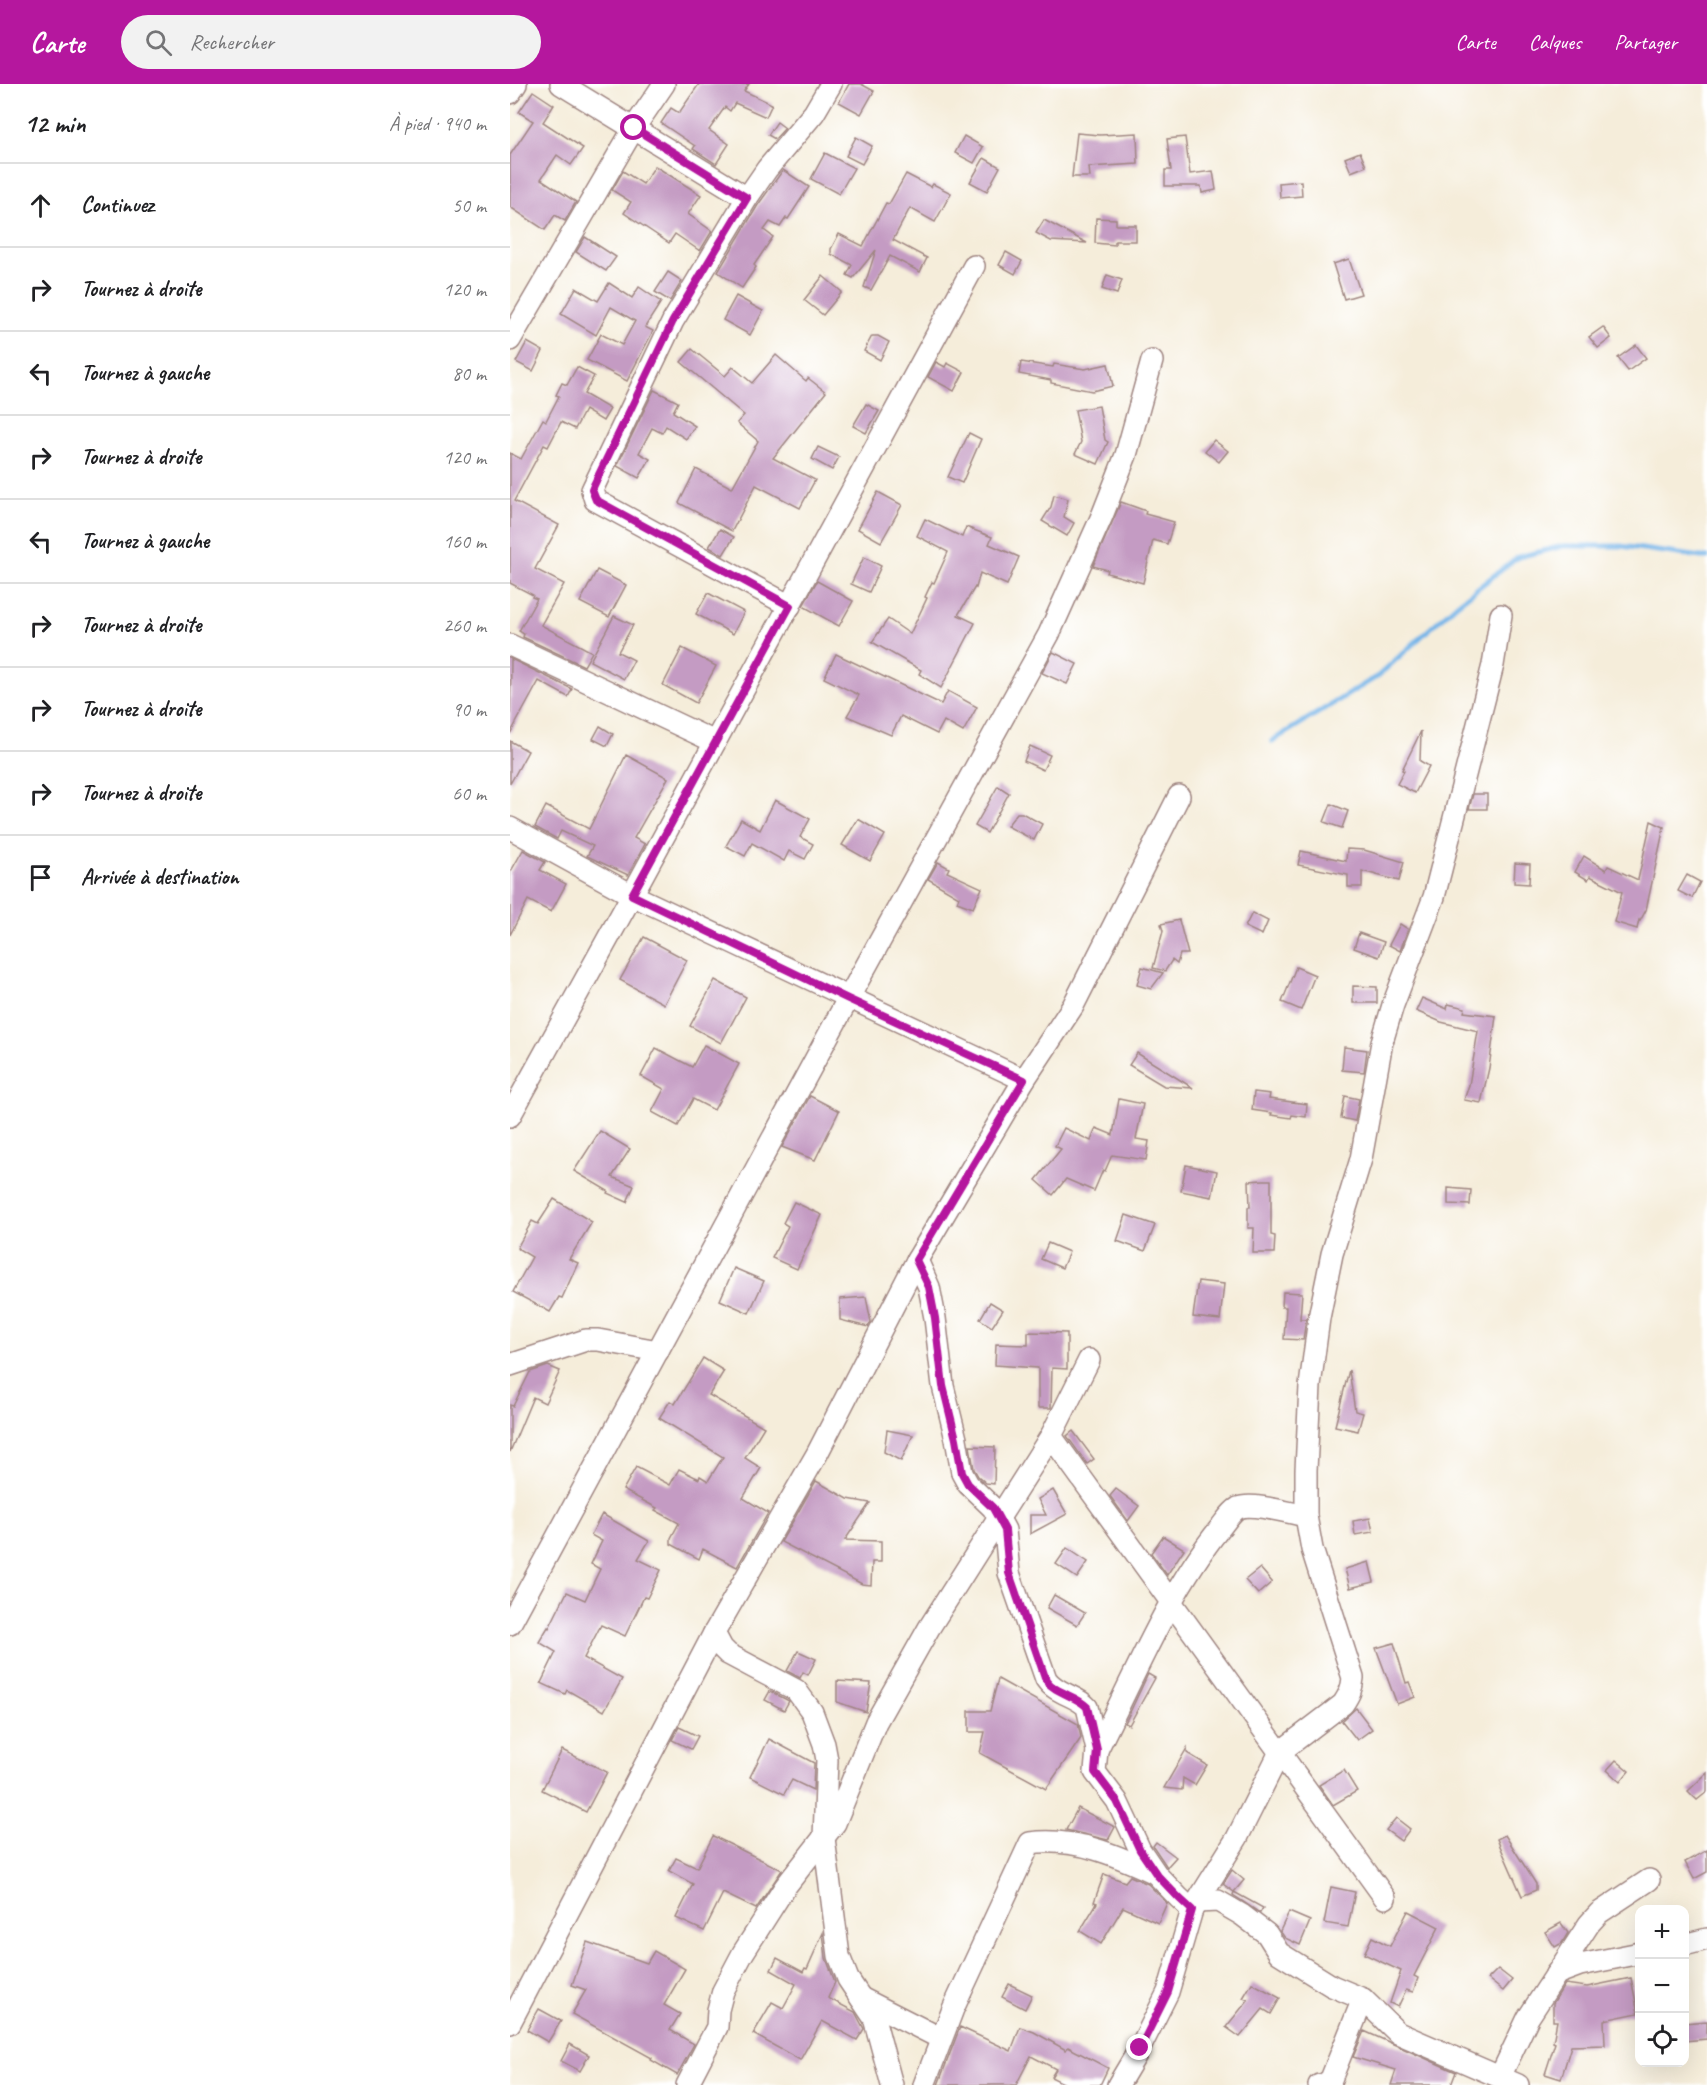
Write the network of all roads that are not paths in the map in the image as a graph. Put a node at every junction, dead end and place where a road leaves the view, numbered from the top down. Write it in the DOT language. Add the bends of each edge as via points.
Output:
graph roads {
  1 [pos="516,84"];
  2 [pos="561,84"];
  3 [pos="664,84"];
  4 [pos="831,84"];
  5 [pos="510,93"];
  6 [pos="634,128"];
  7 [pos="747,198"];
  8 [pos="974,266"];
  9 [pos="510,340"];
  10 [pos="1152,361"];
  11 [pos="790,606"];
  12 [pos="1501,615"];
  13 [pos="510,645"];
  14 [pos="715,742"];
  15 [pos="1179,796"];
  16 [pos="510,828"];
  17 [pos="632,895"];
  18 [pos="848,999"];
  19 [pos="1024,1080"];
  20 [pos="510,1116"];
  21 [pos="916,1260"];
  22 [pos="658,1351"];
  23 [pos="1089,1360"];
  24 [pos="510,1365"];
  25 [pos="1051,1436"];
  26 [pos="1306,1516"];
  27 [pos="998,1518"];
  28 [pos="1171,1603"];
  29 [pos="510,1624"];
  30 [pos="714,1633"];
  31 [pos="1097,1750"];
  32 [pos="1280,1752"];
  33 [pos="824,1838"];
  34 [pos="1157,1875"];
  35 [pos="1648,1880"];
  36 [pos="1385,1898"];
  37 [pos="1194,1906"];
  38 [pos="1707,1939"];
  39 [pos="1689,1944"];
  40 [pos="1635,1954"];
  41 [pos="1556,1974"];
  42 [pos="860,1998"];
  43 [pos="1363,1999"];
  44 [pos="510,2023"];
  45 [pos="940,2038"];
  46 [pos="1508,2082"];
  47 [pos="687,2085"];
  48 [pos="892,2085"];
  49 [pos="924,2085"];
  50 [pos="1118,2085"];
  51 [pos="1319,2085"];
  1 -- 5 [label="street"];
  2 -- 6 [label="street"];
  3 -- 6 [label="street"];
  4 -- 7 [label="street" via="814,113"];
  6 -- 7 [label="street"];
  6 -- 9 [label="street"];
  7 -- 11 [label="street" via="673,321 592,490 596,500"];
  8 -- 11 [label="street"];
  10 -- 18 [label="street" via="1126,455 1049,634"];
  11 -- 14 [label="street"];
  12 -- 26 [label="street" via="1493,665 1455,818 1434,897 1382,1042 1361,1159 1332,1254 1310,1386"];
  13 -- 14 [label="street"];
  14 -- 17 [label="street"];
  15 -- 19 [label="street" via="1073,1006"];
  16 -- 17 [label="street"];
  17 -- 18 [label="street"];
  17 -- 20 [label="street"];
  18 -- 19 [label="street"];
  18 -- 22 [label="street"];
  19 -- 21 [label="street"];
  21 -- 27 [label="street" via="929,1287 943,1386 962,1473"];
  21 -- 30 [label="street" via="817,1454"];
  22 -- 24 [label="street" via="586,1340"];
  22 -- 29 [label="street"];
  23 -- 25 [label="street"];
  25 -- 27 [label="street"];
  25 -- 28 [label="street"];
  26 -- 28 [label="street" via="1246,1506 1236,1509 1212,1538"];
  26 -- 32 [label="street" via="1312,1549 1353,1678 1350,1695 1343,1704"];
  27 -- 31 [label="street" via="1005,1530 1009,1573 1046,1680 1087,1707"];
  27 -- 33 [label="street" via="876,1722 835,1823"];
  28 -- 31 [label="street"];
  28 -- 32 [label="street"];
  30 -- 33 [label="street" via="728,1653 796,1690 813,1712 827,1760"];
  30 -- 44 [label="street"];
  31 -- 34 [label="street" via="1095,1772 1117,1801 1140,1850"];
  32 -- 36 [label="street"];
  32 -- 37 [label="street" via="1237,1838"];
  33 -- 42 [label="street" via="839,1956"];
  33 -- 47 [label="street" via="785,1887 743,1953 723,1991 717,2027"];
  34 -- 37 [label="street" via="1179,1898"];
  34 -- 45 [label="street" via="1095,1848 1048,1841 1030,1843"];
  35 -- 41 [label="street" via="1588,1924"];
  37 -- 43 [label="street" via="1211,1901 1224,1904 1267,1934 1279,1953 1332,1986"];
  37 -- 50 [label="street" via="1168,1992"];
  38 -- 39 [label="street"];
  40 -- 41 [label="street"];
  41 -- 46 [label="street" via="1528,2018"];
  42 -- 45 [label="street"];
  42 -- 48 [label="street" via="874,2019"];
  43 -- 46 [label="street" via="1398,2032"];
  43 -- 51 [label="street" via="1331,2079"];
  45 -- 49 [label="street"];
}
